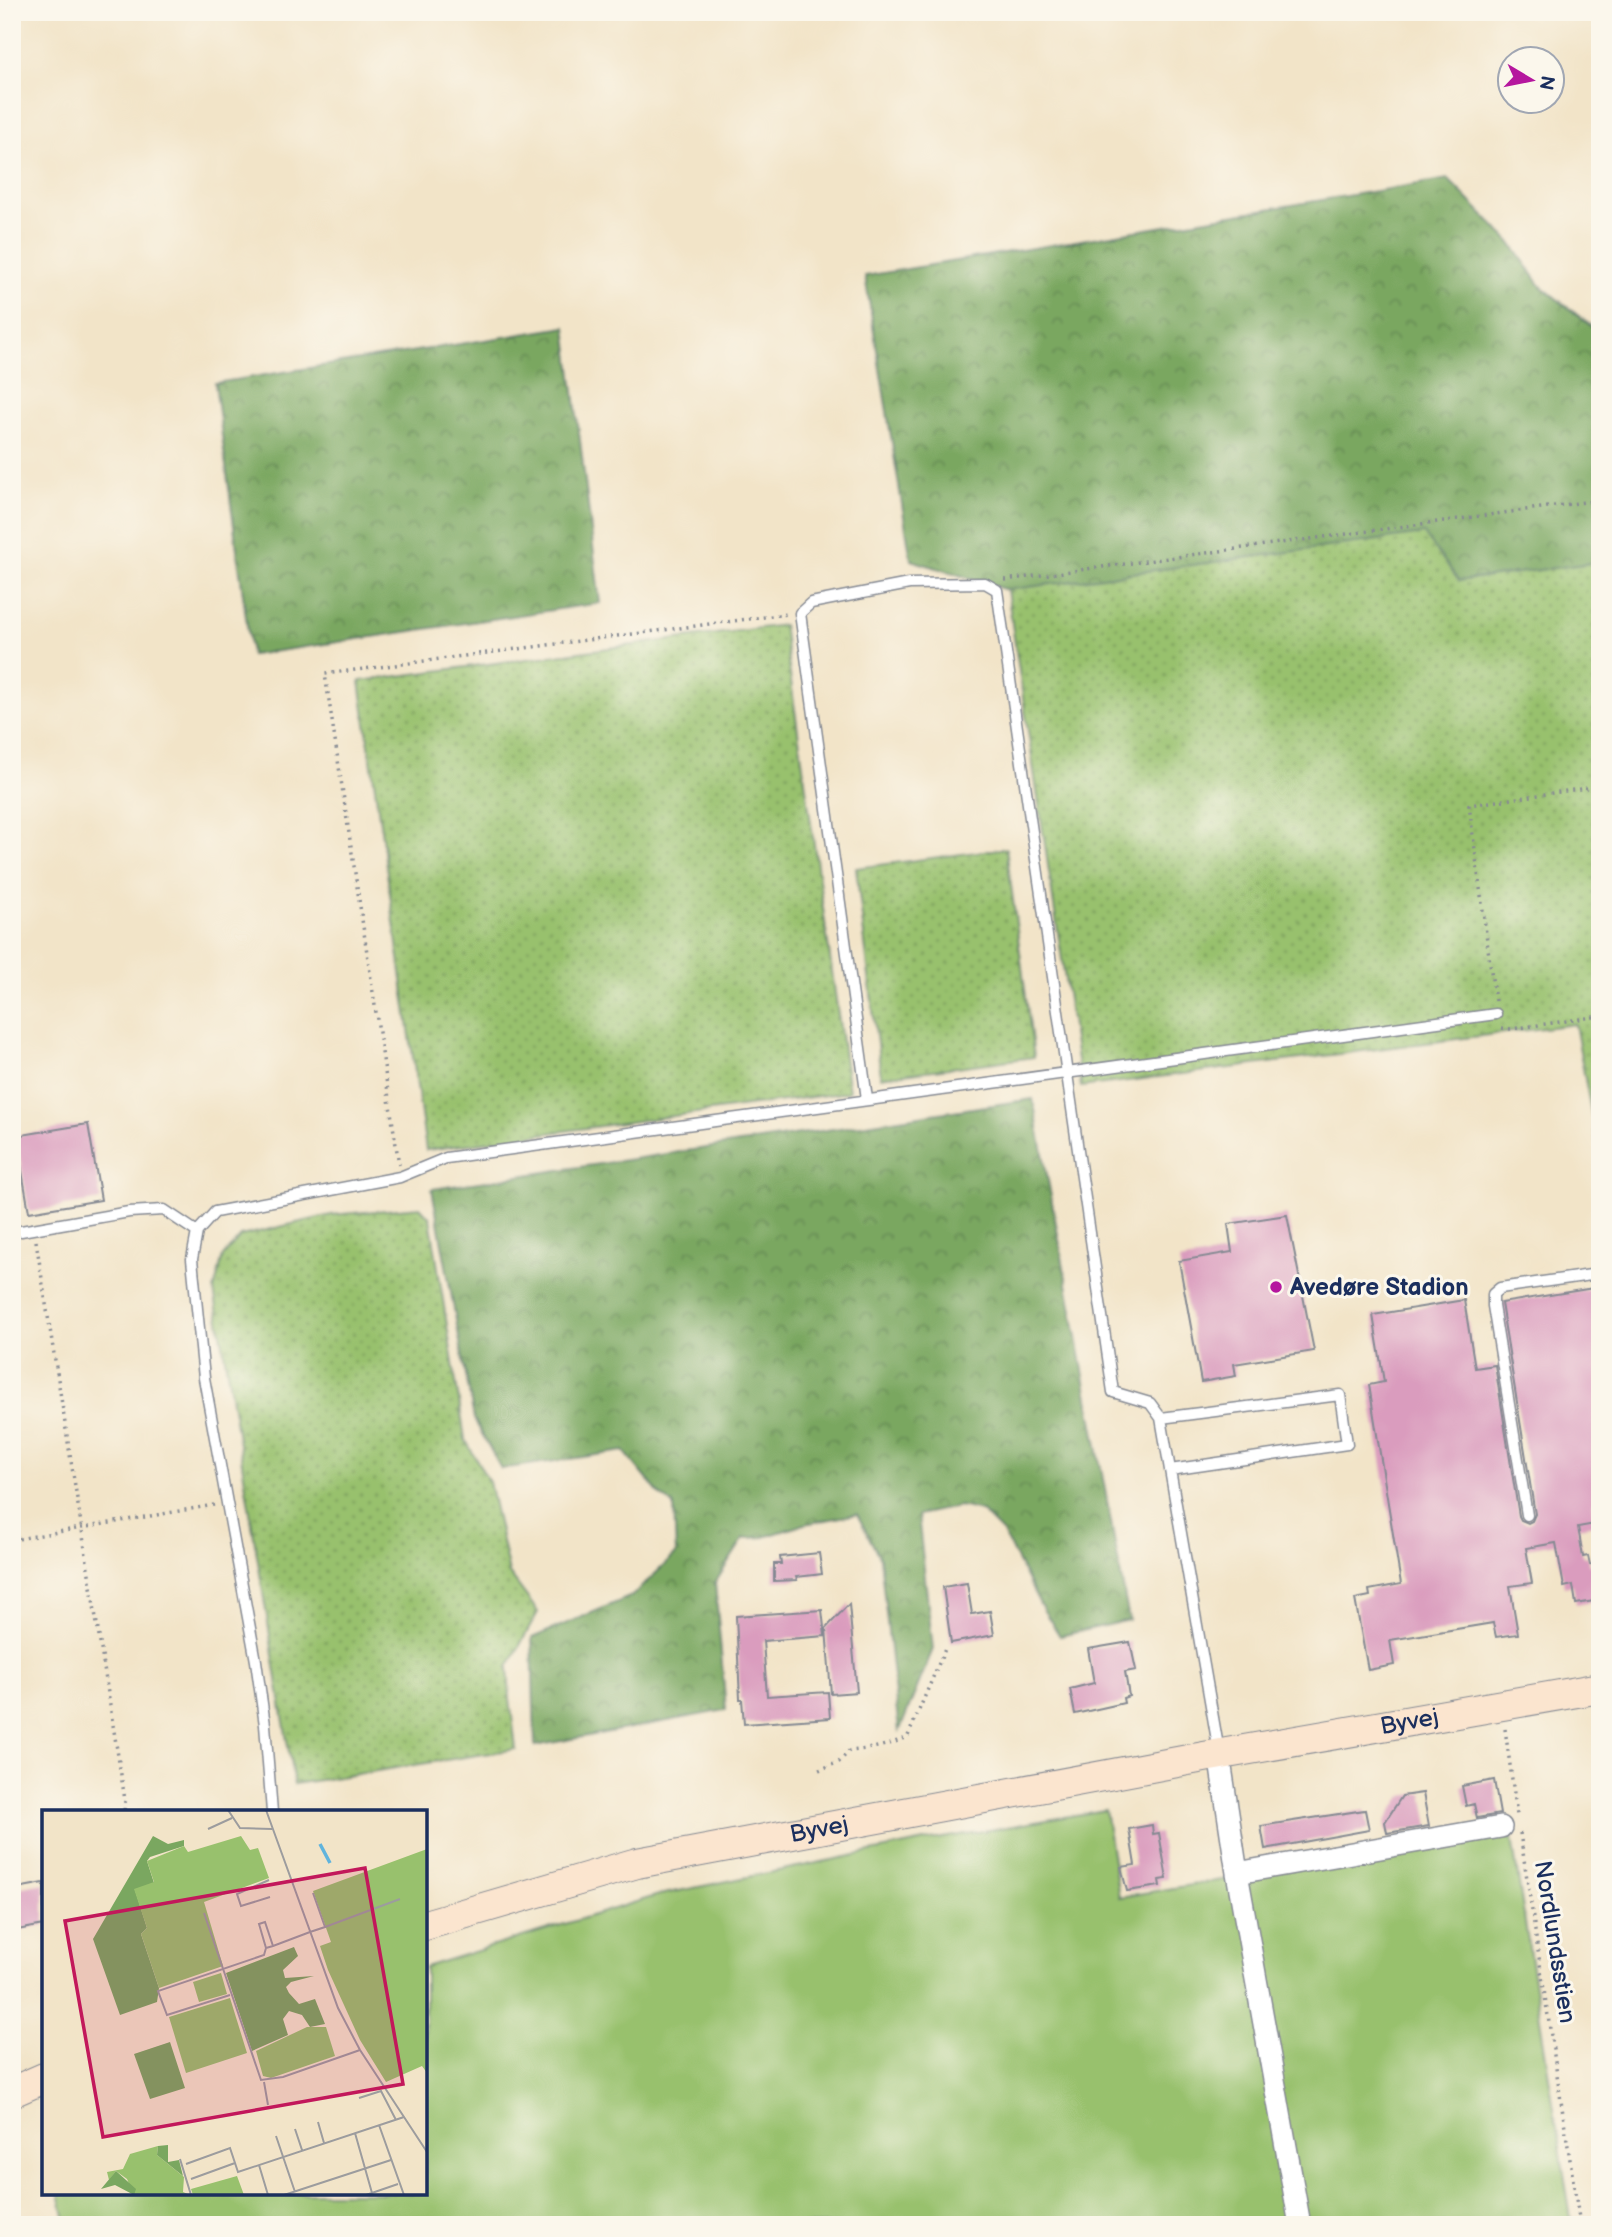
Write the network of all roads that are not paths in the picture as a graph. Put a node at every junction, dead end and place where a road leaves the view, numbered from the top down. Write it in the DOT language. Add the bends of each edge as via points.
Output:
graph roads {
  1 [pos="1496,1014"];
  2 [pos="1066,1071"];
  3 [pos="867,1099"];
  4 [pos="21,1231"];
  5 [pos="197,1232"];
  6 [pos="1600,1279"];
  7 [pos="1161,1418"];
  8 [pos="1170,1470"];
  9 [pos="1527,1516"];
  10 [pos="1600,1688"];
  11 [pos="1219,1754"];
  12 [pos="272,1810"];
  13 [pos="1501,1826"];
  14 [pos="1237,1873"];
  15 [pos="427,1924"];
  16 [pos="42,2079"];
  17 [pos="12,2092"];
  18 [pos="1300,2225"];
  1 -- 2 [label="lane"];
  2 -- 3 [label="lane"];
  2 -- 3 [label="lane" via="997,590 985,583 909,584 811,603 800,612"];
  2 -- 7 [label="lane" via="1113,1392 1150,1403"];
  3 -- 5 [label="lane" via="446,1158 400,1177 215,1212"];
  4 -- 5 [label="lane" via="164,1210"];
  5 -- 12 [label="lane" via="192,1259 204,1378 258,1674"];
  6 -- 9 [label="lane" via="1591,1275 1500,1288 1493,1294"];
  7 -- 8 [label="lane"];
  7 -- 8 [label="lane" via="1340,1395 1347,1444"];
  8 -- 11 [label="lane"];
  10 -- 11 [label="street, Byvej"];
  11 -- 14 [label="street"];
  11 -- 15 [label="street, Byvej" via="637,1863"];
  13 -- 14 [label="street"];
  14 -- 18 [label="street"];
  16 -- 17 [label="street"];
}
